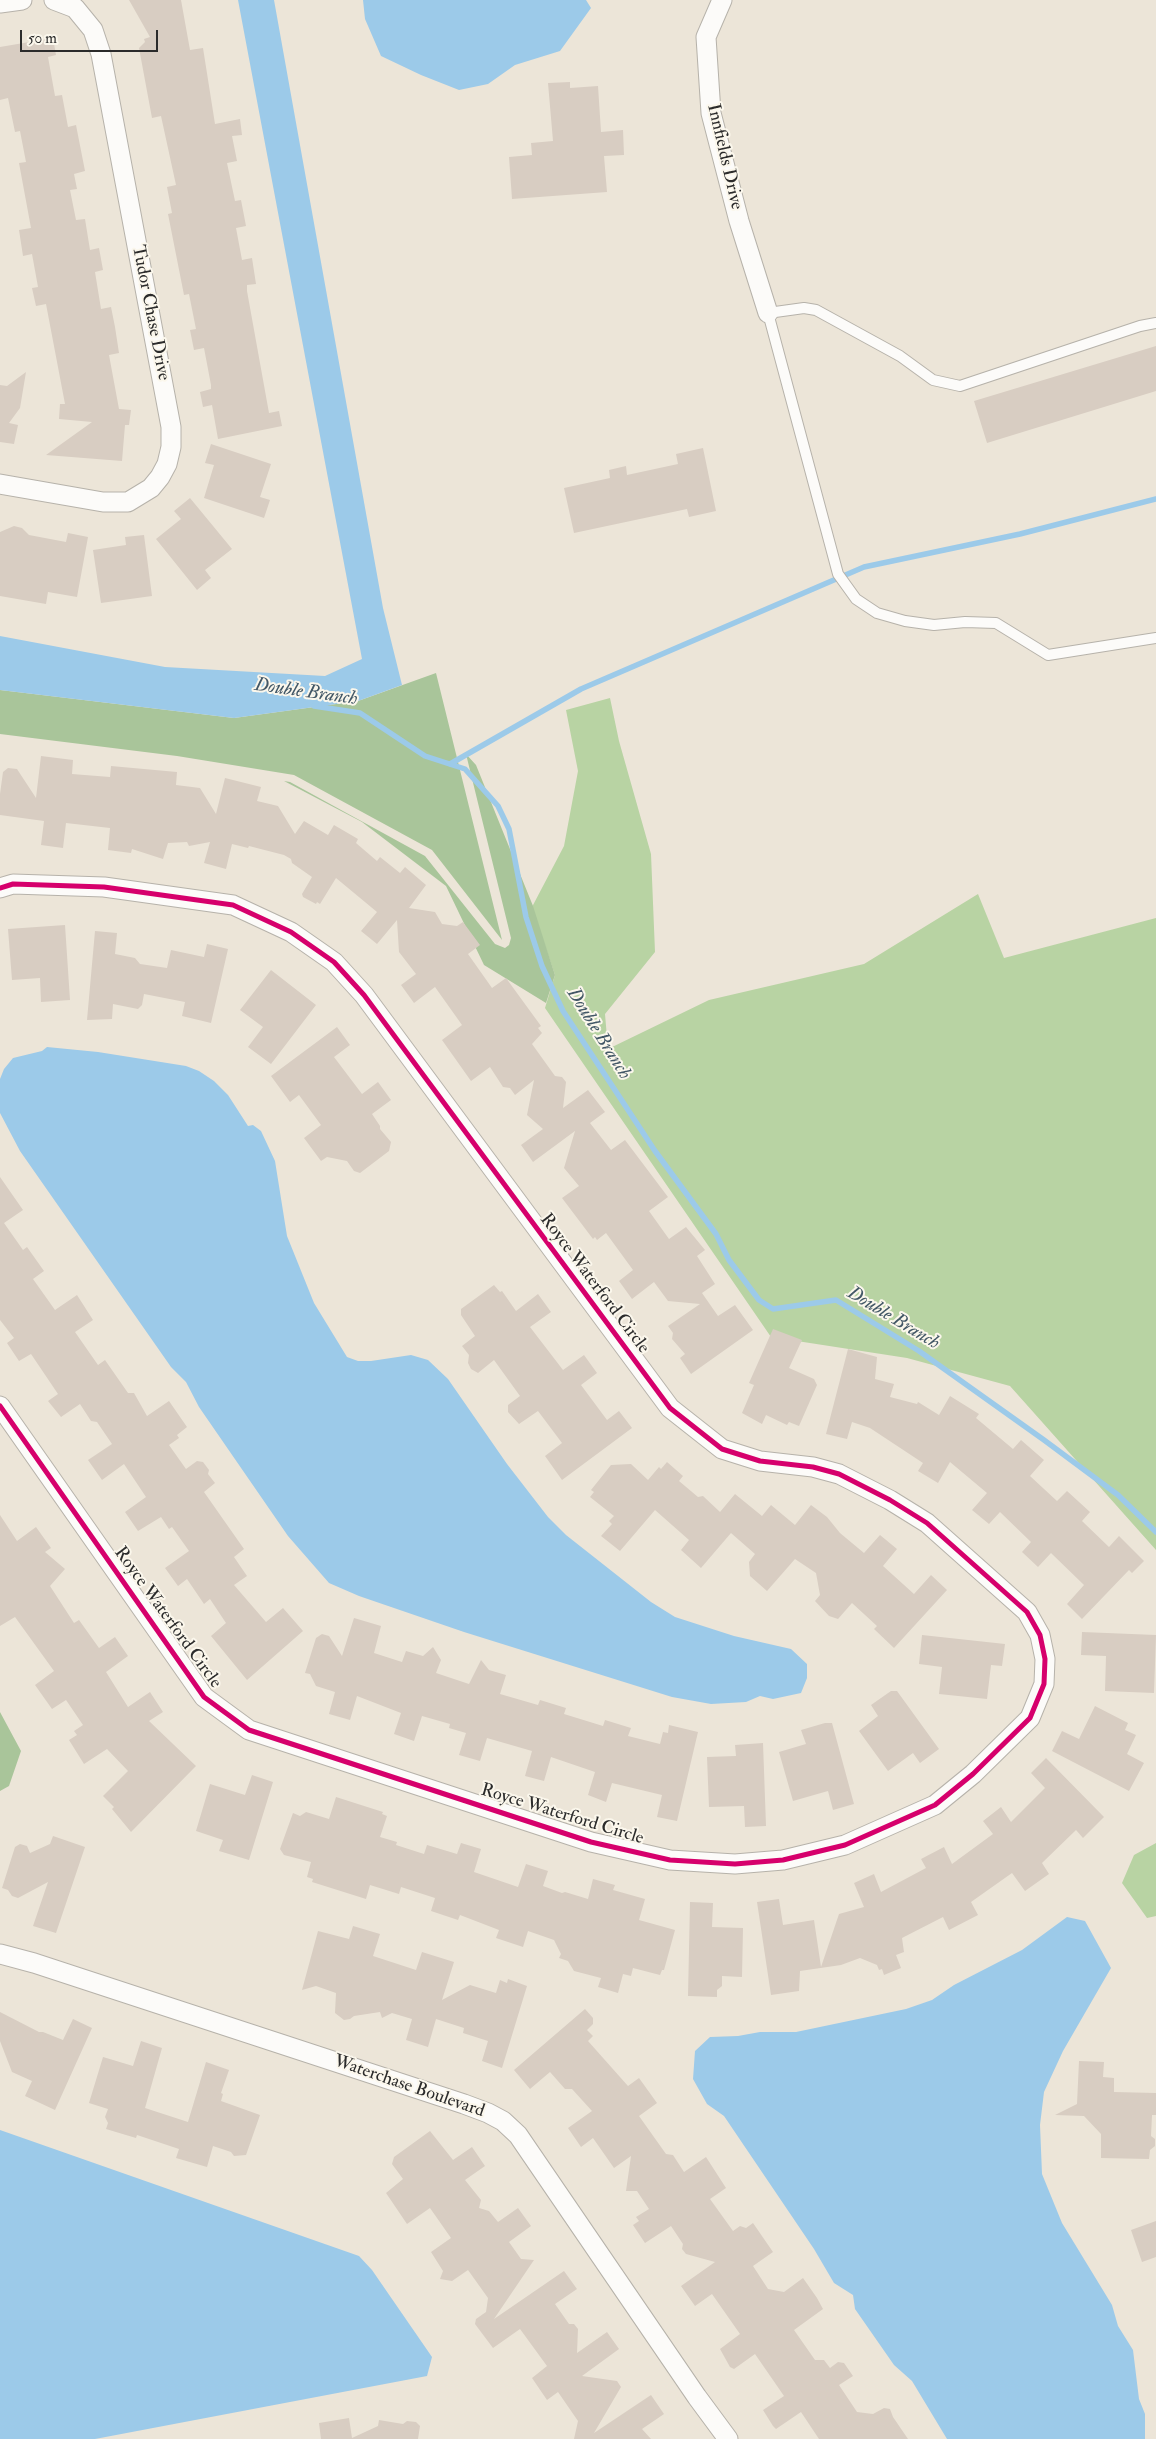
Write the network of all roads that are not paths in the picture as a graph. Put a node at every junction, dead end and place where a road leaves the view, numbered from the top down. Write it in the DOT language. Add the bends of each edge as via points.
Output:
graph roads {
  1 [pos="22,0"];
  2 [pos="54,0"];
  3 [pos="722,0"];
  4 [pos="0,3"];
  5 [pos="768,313"];
  6 [pos="1156,323"];
  7 [pos="0,484"];
  8 [pos="1156,638"];
  9 [pos="0,888"];
  10 [pos="0,1406"];
  11 [pos="0,1954"];
  12 [pos="728,2439"];
  1 -- 4 [label="street"];
  2 -- 7 [label="street, Tudor Chase Drive" via="75,8 93,30 101,54 171,427 171,447 160,477 151,488 128,502 103,502"];
  3 -- 5 [label="street, Innfields Drive" via="706,37 711,113"];
  5 -- 6 [label="lane" via="804,308 816,310 900,356 933,380 960,386"];
  5 -- 8 [label="lane" via="838,574 856,599 877,613 905,621 934,625 996,624 1048,655"];
  9 -- 10 [label="street, Royce Waterford Circle" via="13,884 104,886 233,905 291,932 334,962 364,995 670,1408 722,1449 760,1461 839,1474 927,1523 1026,1612 1040,1635 1045,1659 1044,1684 1030,1718 973,1774 935,1805 845,1845 783,1860 735,1864 670,1860 591,1842 249,1730 199,1689"];
  11 -- 12 [label="street, Waterchase Boulevard" via="455,2101 503,2122 518,2135"];
}
